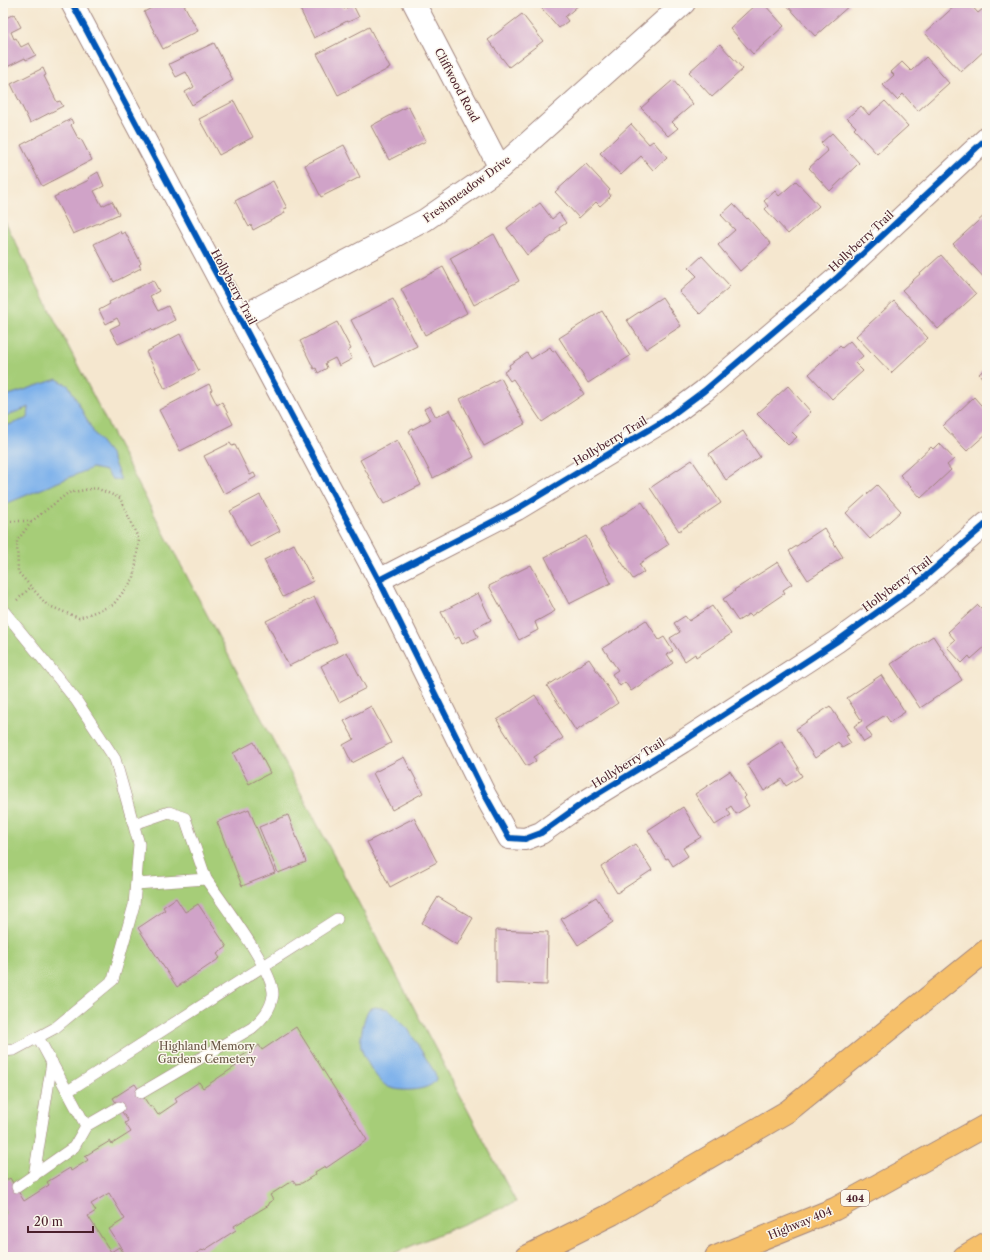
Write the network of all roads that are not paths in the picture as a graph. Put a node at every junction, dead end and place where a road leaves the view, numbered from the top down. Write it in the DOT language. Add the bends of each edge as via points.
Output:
graph roads {
  1 [pos="72,3"];
  2 [pos="414,3"];
  3 [pos="684,3"];
  4 [pos="987,138"];
  5 [pos="500,168"];
  6 [pos="239,318"];
  7 [pos="987,523"];
  8 [pos="379,580"];
  9 [pos="3,610"];
  10 [pos="134,824"];
  11 [pos="206,879"];
  12 [pos="136,884"];
  13 [pos="337,919"];
  14 [pos="987,950"];
  15 [pos="264,966"];
  16 [pos="38,1037"];
  17 [pos="3,1051"];
  18 [pos="52,1062"];
  19 [pos="68,1091"];
  20 [pos="141,1094"];
  21 [pos="118,1107"];
  22 [pos="987,1125"];
  23 [pos="86,1126"];
  24 [pos="34,1176"];
  25 [pos="16,1187"];
  26 [pos="987,1243"];
  27 [pos="526,1257"];
  28 [pos="716,1257"];
  29 [pos="964,1257"];
  1 -- 6 [label="street, Hollyberry Trail"];
  2 -- 5 [label="street, Cliffwood Road"];
  3 -- 5 [label="street, Freshmeadow Drive"];
  4 -- 8 [label="street, Hollyberry Trail" via="838,277 704,391 665,420 517,509"];
  5 -- 6 [label="street, Freshmeadow Drive" via="425,220"];
  6 -- 8 [label="street, Hollyberry Trail"];
  7 -- 8 [label="street, Hollyberry Trail" via="919,582 836,642 583,803 541,833 525,839 509,838 500,823"];
  9 -- 10 [label="lane" via="76,700 115,758"];
  10 -- 11 [label="lane" via="169,812 184,818"];
  10 -- 12 [label="lane" via="139,844"];
  11 -- 12 [label="lane"];
  11 -- 15 [label="lane"];
  12 -- 16 [label="lane" via="134,905 113,980 54,1028"];
  13 -- 15 [label="lane"];
  14 -- 27 [label="highway" via="788,1111 612,1214"];
  15 -- 19 [label="lane"];
  15 -- 20 [label="lane" via="273,995 267,1014 252,1028"];
  16 -- 17 [label="lane" via="14,1050"];
  16 -- 18 [label="lane"];
  18 -- 19 [label="lane"];
  18 -- 24 [label="lane"];
  19 -- 23 [label="lane"];
  21 -- 23 [label="lane"];
  22 -- 28 [label="highway, Highway 404 / 404" via="835,1209"];
  23 -- 24 [label="lane" via="74,1147"];
  24 -- 25 [label="lane"];
  26 -- 29 [label="highway"];
}
